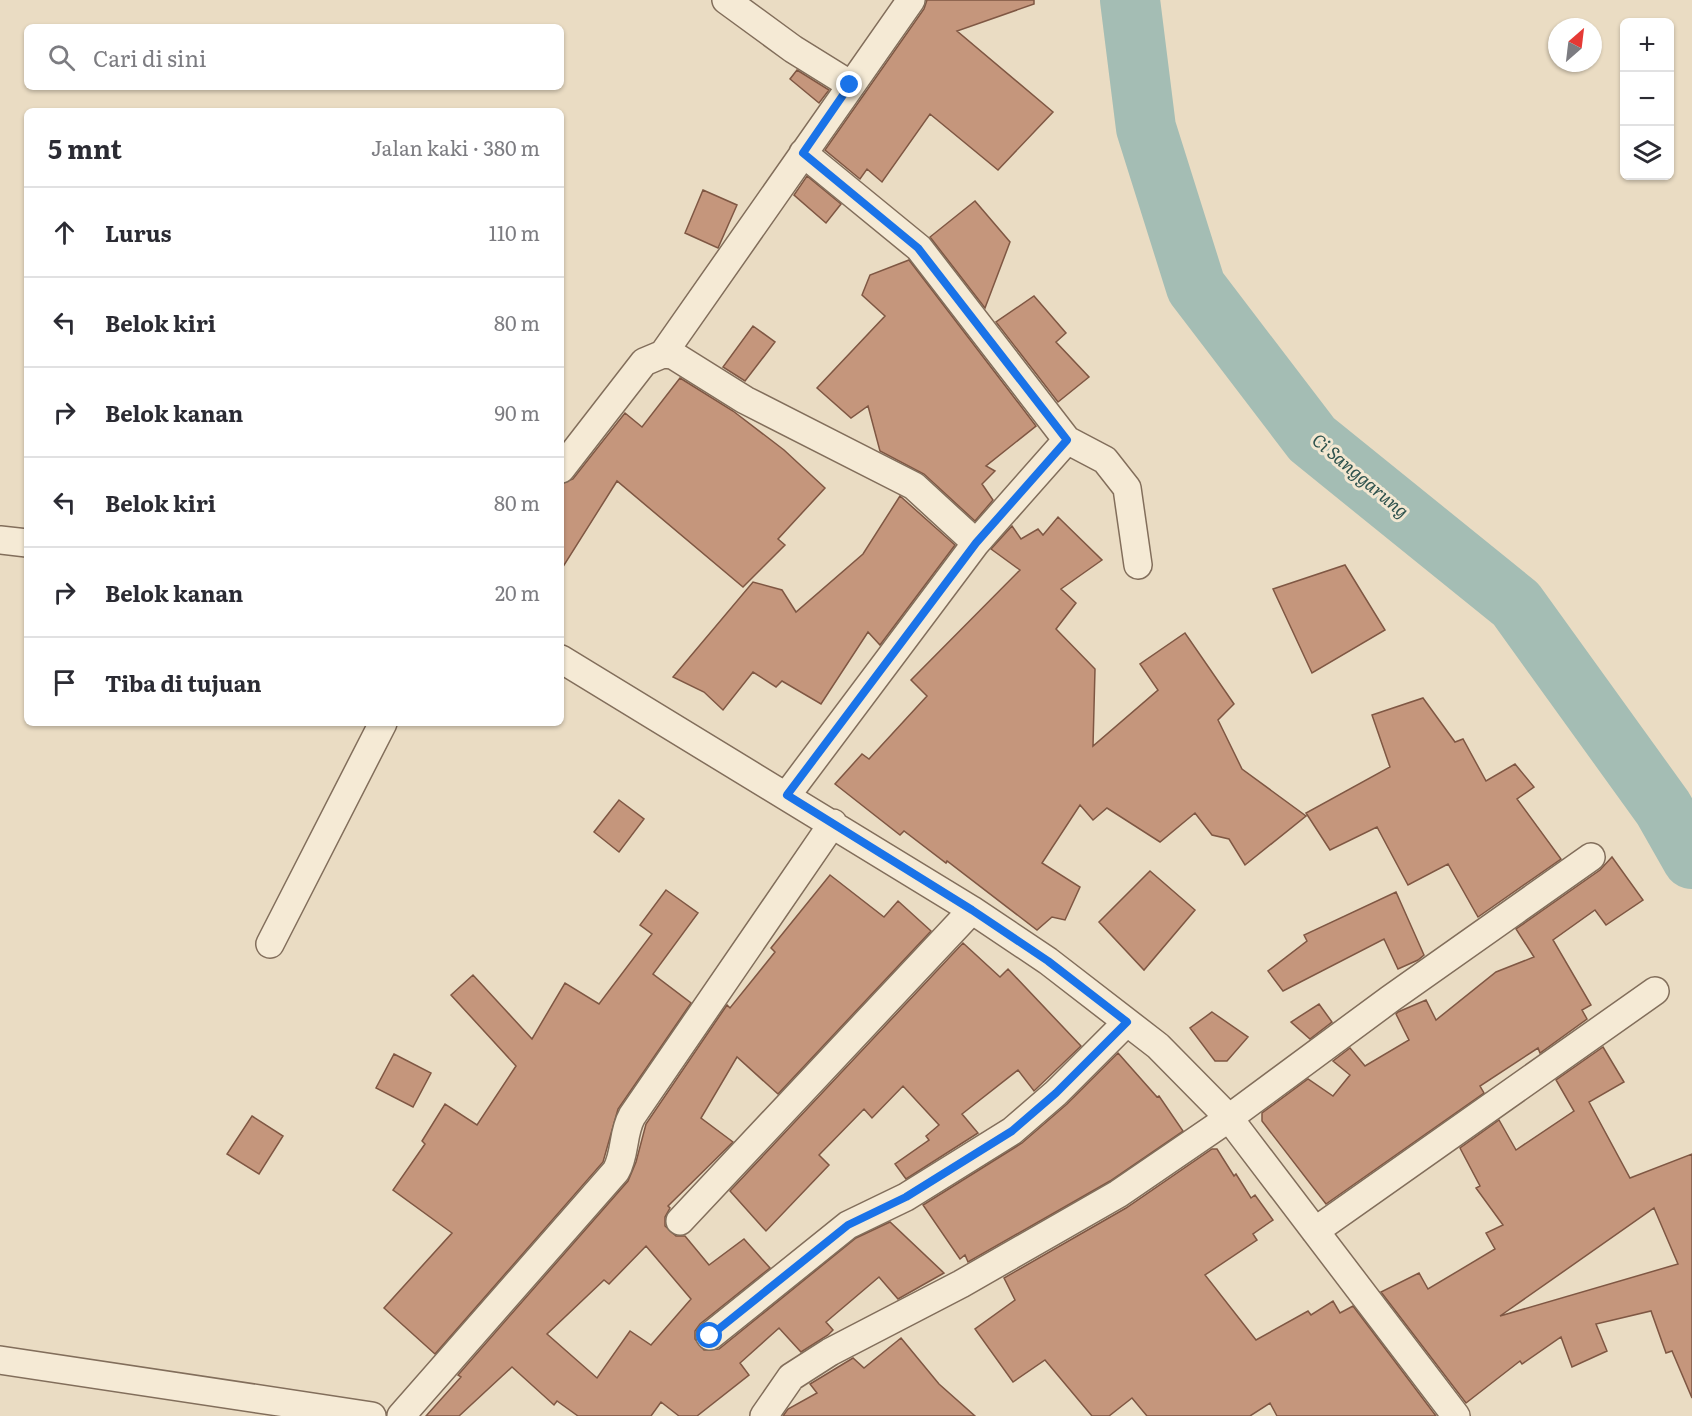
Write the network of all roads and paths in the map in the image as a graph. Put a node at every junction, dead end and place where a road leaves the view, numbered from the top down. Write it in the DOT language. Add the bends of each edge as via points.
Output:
graph roads {
  1 [pos="726,0"];
  2 [pos="911,0"];
  3 [pos="850,85"];
  4 [pos="803,153"];
  5 [pos="663,354"];
  6 [pos="1067,440"];
  7 [pos="564,465"];
  8 [pos="0,540"];
  9 [pos="24,543"];
  10 [pos="976,543"];
  11 [pos="1138,565"];
  12 [pos="564,661"];
  13 [pos="381,726"];
  14 [pos="787,795"];
  15 [pos="832,823"];
  16 [pos="1591,857"];
  17 [pos="972,910"];
  18 [pos="270,944"];
  19 [pos="1655,991"];
  20 [pos="1127,1022"];
  21 [pos="1229,1118"];
  22 [pos="681,1221"];
  23 [pos="1316,1231"];
  24 [pos="710,1336"];
  25 [pos="0,1360"];
  26 [pos="372,1416"];
  27 [pos="401,1416"];
  28 [pos="764,1416"];
  29 [pos="1456,1416"];
  1 -- 3 [label="street"];
  2 -- 3 [label="street"];
  3 -- 4 [label="street"];
  4 -- 5 [label="street"];
  4 -- 6 [label="street" via="918,248"];
  5 -- 7 [label="street" via="644,362"];
  5 -- 10 [label="street" via="914,486"];
  6 -- 10 [label="street"];
  6 -- 11 [label="street" via="1106,460 1127,488"];
  8 -- 9 [label="street"];
  10 -- 14 [label="street"];
  12 -- 14 [label="street"];
  13 -- 18 [label="street"];
  14 -- 15 [label="street"];
  15 -- 17 [label="street"];
  15 -- 27 [label="street" via="632,1116 616,1171"];
  16 -- 21 [label="street"];
  17 -- 20 [label="street" via="1048,961"];
  17 -- 22 [label="street"];
  19 -- 23 [label="street"];
  20 -- 21 [label="street" via="1184,1069"];
  20 -- 24 [label="street" via="1012,1131 916,1191 848,1225"];
  21 -- 23 [label="street"];
  21 -- 28 [label="street" via="1118,1194 790,1377"];
  23 -- 29 [label="street"];
  25 -- 26 [label="street"];
}
